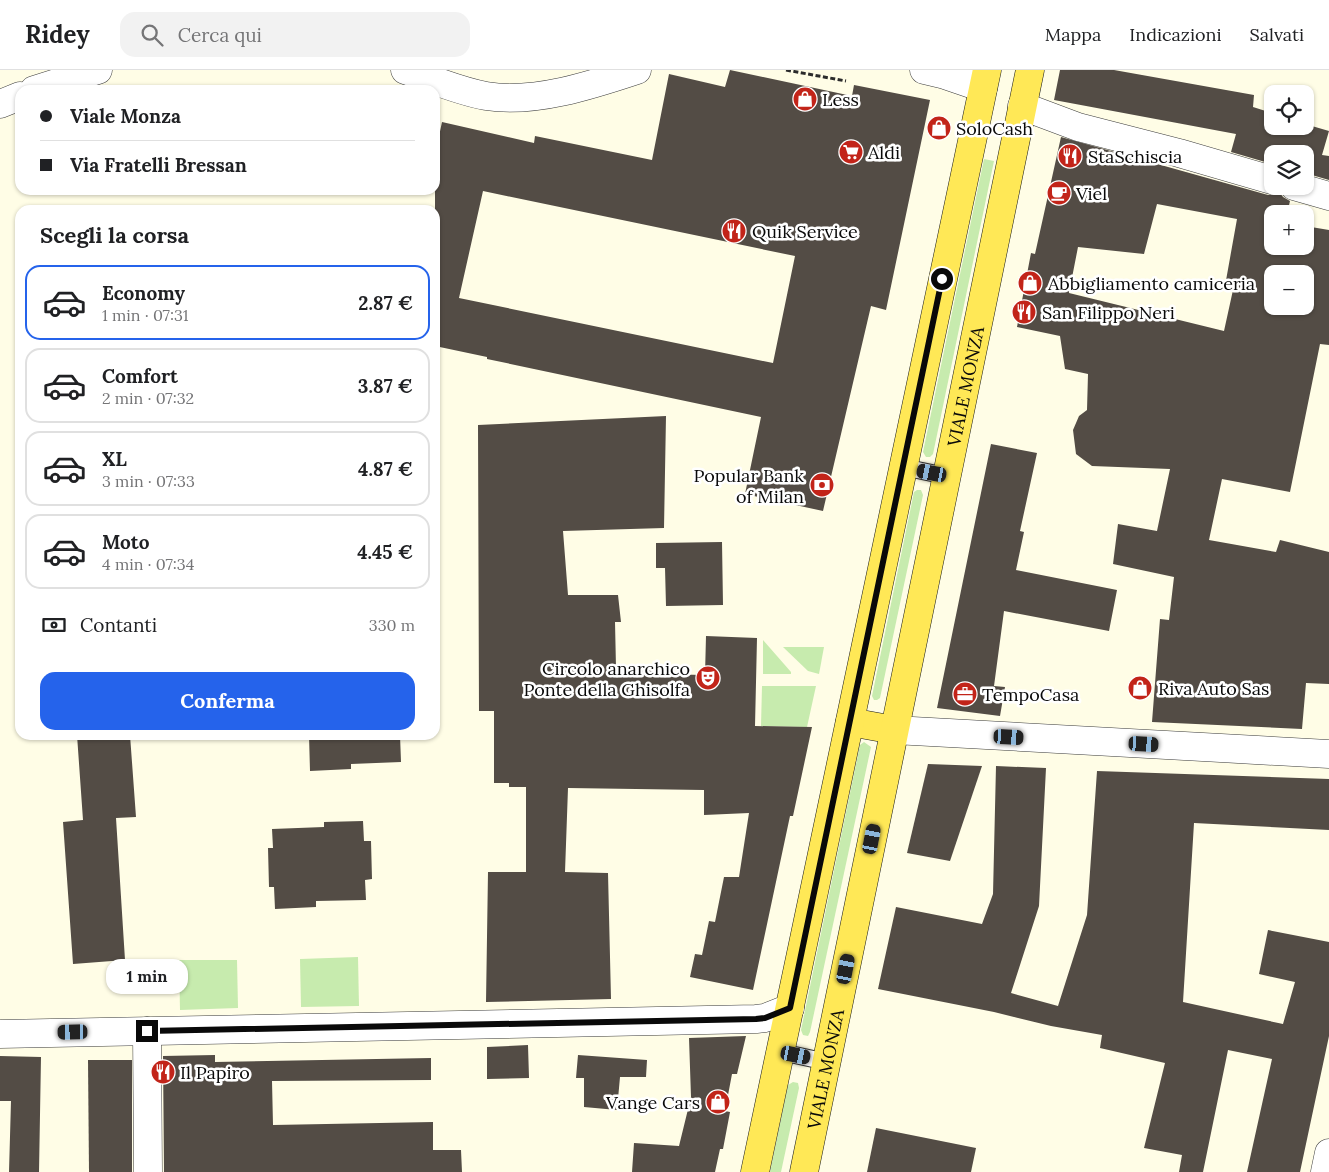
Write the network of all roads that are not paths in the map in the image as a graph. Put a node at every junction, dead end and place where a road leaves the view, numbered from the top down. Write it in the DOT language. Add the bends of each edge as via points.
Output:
graph roads {
  1 [pos="98,70"];
  2 [pos="405,70"];
  3 [pos="637,70"];
  4 [pos="926,70"];
  5 [pos="1030,70"];
  6 [pos="592,76"];
  7 [pos="985,79"];
  8 [pos="50,85"];
  9 [pos="15,98"];
  10 [pos="0,104"];
  11 [pos="1022,106"];
  12 [pos="1264,178"];
  13 [pos="1314,192"];
  14 [pos="1329,196"];
  15 [pos="903,467"];
  16 [pos="946,476"];
  17 [pos="850,722"];
  18 [pos="894,730"];
  19 [pos="1329,754"];
  20 [pos="790,1008"];
  21 [pos="765,1018"];
  22 [pos="147,1031"];
  23 [pos="0,1034"];
  24 [pos="781,1052"];
  25 [pos="826,1062"];
  26 [pos="1329,1153"];
  27 [pos="148,1172"];
  28 [pos="756,1172"];
  29 [pos="804,1172"];
  30 [pos="1325,1172"];
  1 -- 8 [label="street"];
  2 -- 6 [label="street" via="471,92 505,98 543,94"];
  3 -- 6 [label="street"];
  4 -- 7 [label="street"];
  5 -- 11 [label="main road, VIALE MONZA"];
  7 -- 11 [label="main road"];
  7 -- 15 [label="main road"];
  9 -- 10 [label="street"];
  11 -- 12 [label="street" via="1078,127"];
  11 -- 16 [label="main road, VIALE MONZA"];
  13 -- 14 [label="street"];
  15 -- 16 [label="lane"];
  15 -- 17 [label="main road"];
  16 -- 18 [label="main road, VIALE MONZA"];
  17 -- 18 [label="main road"];
  17 -- 20 [label="main road"];
  18 -- 19 [label="street"];
  18 -- 25 [label="main road, VIALE MONZA"];
  20 -- 21 [label="street"];
  20 -- 24 [label="main road"];
  21 -- 22 [label="street"];
  21 -- 24 [label="lane"];
  22 -- 23 [label="street"];
  22 -- 27 [label="street"];
  24 -- 25 [label="lane"];
  24 -- 28 [label="main road"];
  25 -- 29 [label="main road, VIALE MONZA"];
  26 -- 30 [label="street"];
}
